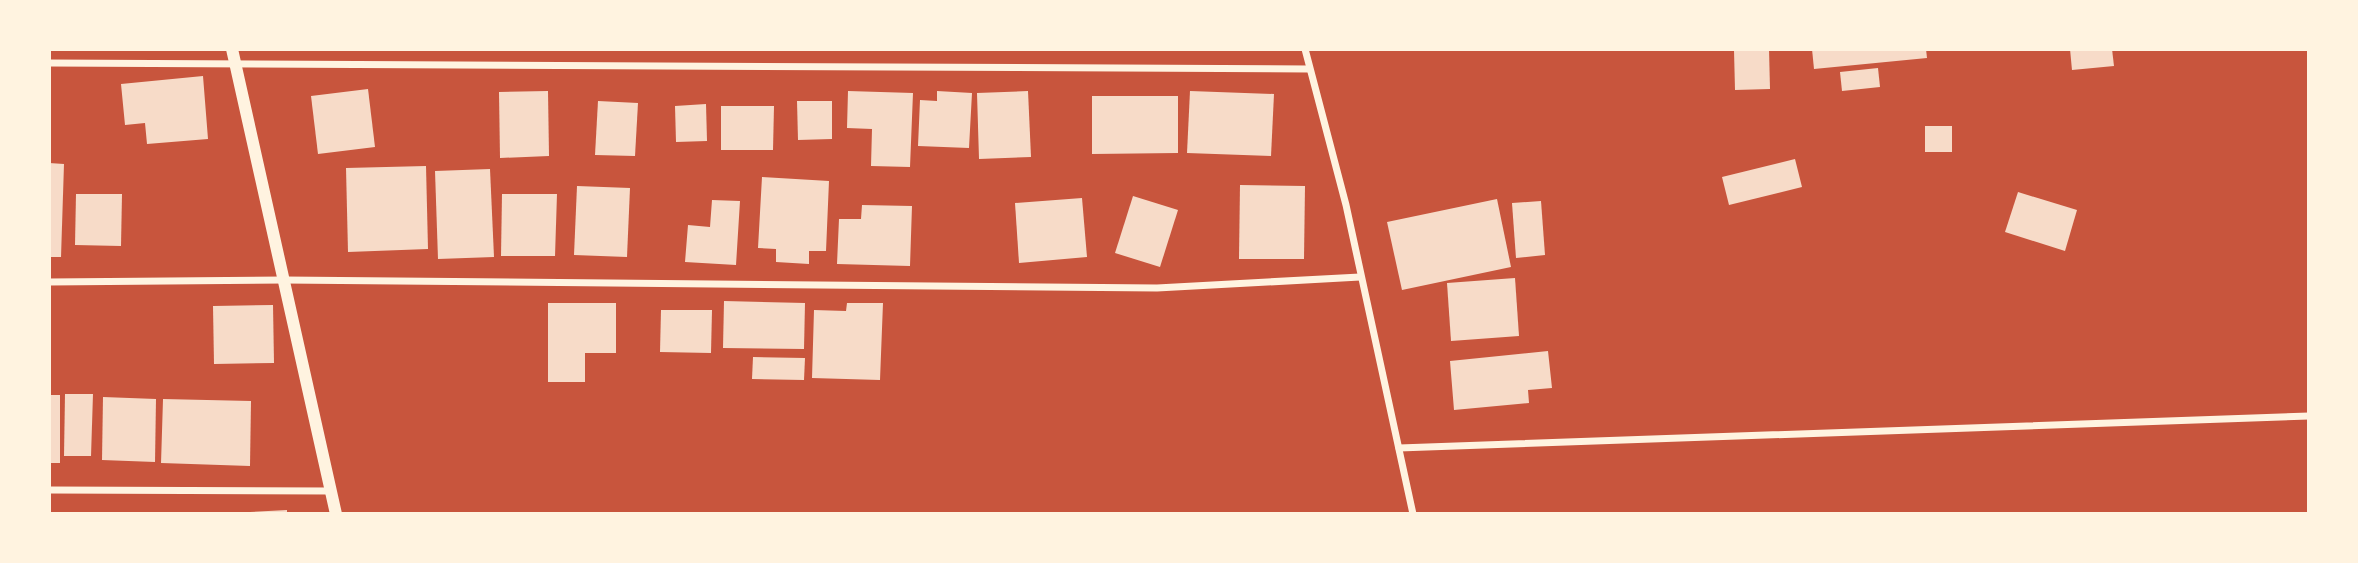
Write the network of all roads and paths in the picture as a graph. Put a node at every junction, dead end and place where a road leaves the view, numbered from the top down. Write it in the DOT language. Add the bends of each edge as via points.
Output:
graph roads {
  1 [pos="232,49"];
  2 [pos="1305,49"];
  3 [pos="49,63"];
  4 [pos="236,63"];
  5 [pos="1309,69"];
  6 [pos="1360,277"];
  7 [pos="284,280"];
  8 [pos="49,282"];
  9 [pos="2309,415"];
  10 [pos="1399,448"];
  11 [pos="49,490"];
  12 [pos="331,491"];
  13 [pos="336,514"];
  14 [pos="1413,514"];
  1 -- 4 [label="street"];
  2 -- 5 [label="street"];
  3 -- 4 [label="street"];
  4 -- 5 [label="street"];
  4 -- 7 [label="street"];
  5 -- 6 [label="street" via="1346,205"];
  6 -- 7 [label="street" via="1157,288"];
  6 -- 10 [label="street"];
  7 -- 8 [label="street"];
  7 -- 12 [label="street"];
  9 -- 10 [label="street"];
  10 -- 14 [label="street"];
  11 -- 12 [label="street"];
  12 -- 13 [label="street"];
}
